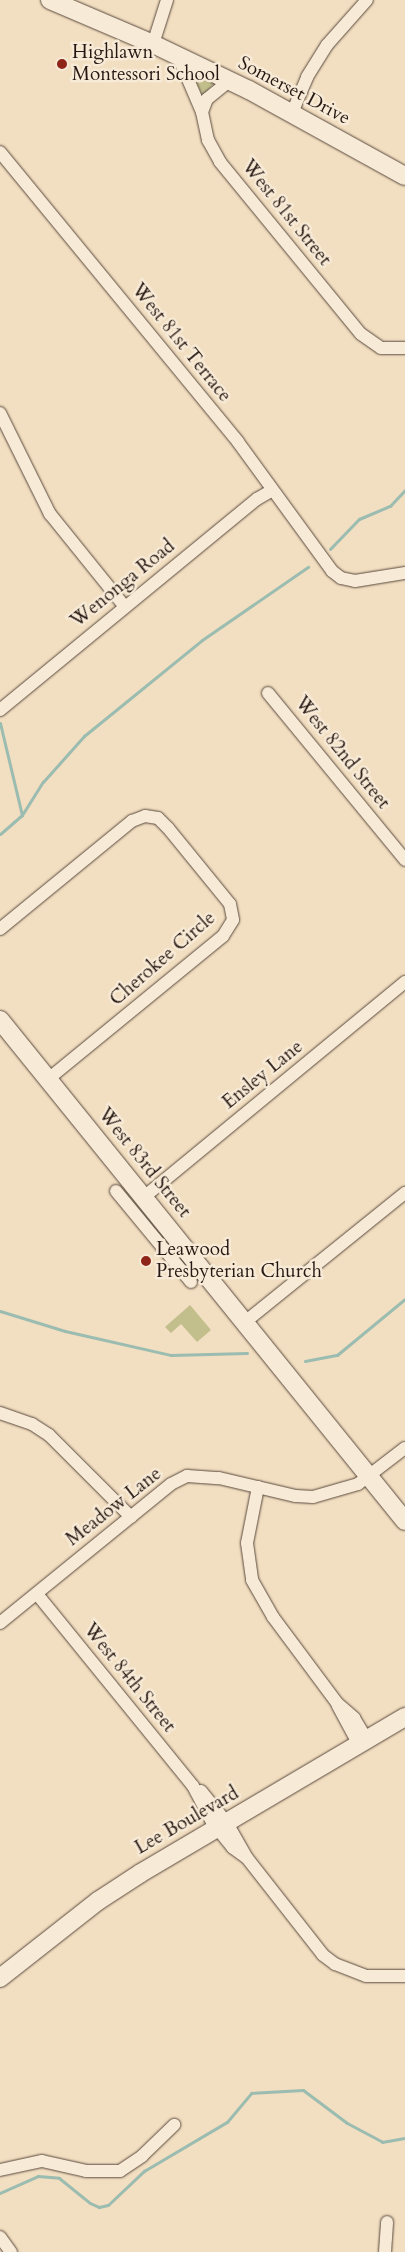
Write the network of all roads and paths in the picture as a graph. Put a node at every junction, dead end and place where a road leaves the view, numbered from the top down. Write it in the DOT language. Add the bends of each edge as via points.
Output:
graph roads {
  1 [pos="50,0"];
  2 [pos="167,0"];
  3 [pos="367,0"];
  4 [pos="153,44"];
  5 [pos="178,56"];
  6 [pos="229,80"];
  7 [pos="202,112"];
  8 [pos="292,113"];
  9 [pos="0,152"];
  10 [pos="405,176"];
  11 [pos="405,348"];
  12 [pos="0,413"];
  13 [pos="271,491"];
  14 [pos="405,573"];
  15 [pos="125,607"];
  16 [pos="268,693"];
  17 [pos="0,709"];
  18 [pos="405,860"];
  19 [pos="0,929"];
  20 [pos="405,982"];
  21 [pos="2,1028"];
  22 [pos="48,1079"];
  23 [pos="116,1191"];
  24 [pos="405,1193"];
  25 [pos="144,1197"];
  26 [pos="191,1282"];
  27 [pos="245,1322"];
  28 [pos="0,1413"];
  29 [pos="405,1448"];
  30 [pos="369,1476"];
  31 [pos="258,1487"];
  32 [pos="131,1517"];
  33 [pos="405,1521"];
  34 [pos="37,1594"];
  35 [pos="0,1623"];
  36 [pos="405,1717"];
  37 [pos="363,1742"];
  38 [pos="222,1826"];
  39 [pos="405,1976"];
  40 [pos="0,1978"];
  41 [pos="174,2125"];
  42 [pos="0,2170"];
  43 [pos="387,2222"];
  44 [pos="0,2237"];
  45 [pos="11,2252"];
  46 [pos="385,2252"];
  1 -- 4 [label="street, Somerset Drive"];
  2 -- 4 [label="street"];
  3 -- 8 [label="street" via="326,45 307,77"];
  4 -- 5 [label="street, Somerset Drive"];
  5 -- 6 [label="street, Somerset Drive"];
  5 -- 7 [label="street, West 81st Street"];
  6 -- 7 [label="street" via="207,99"];
  6 -- 8 [label="street, Somerset Drive"];
  7 -- 11 [label="street, West 81st Street" via="208,140 220,162 357,330 381,348"];
  8 -- 10 [label="street, Somerset Drive"];
  9 -- 13 [label="street, West 81st Terrace" via="238,442"];
  12 -- 15 [label="street" via="20,460 50,514"];
  13 -- 14 [label="street, West 81st Terrace" via="325,563 341,578 355,581"];
  13 -- 15 [label="street, Wenonga Road"];
  15 -- 17 [label="street, Wenonga Road"];
  16 -- 18 [label="street, West 82nd Street"];
  19 -- 22 [label="street, Cherokee Circle" via="132,820 145,816 158,818 168,828 230,904 234,920 230,930"];
  20 -- 25 [label="street, Ensley Lane"];
  21 -- 22 [label="street, West 83rd Street"];
  22 -- 25 [label="street, West 83rd Street"];
  23 -- 26 [label="street"];
  24 -- 27 [label="street"];
  25 -- 27 [label="street, West 83rd Street"];
  27 -- 30 [label="street, West 83rd Street"];
  28 -- 32 [label="street" via="32,1424 49,1435"];
  29 -- 30 [label="street, Meadow Lane"];
  30 -- 31 [label="street, Meadow Lane" via="358,1484 313,1497"];
  30 -- 33 [label="street, West 83rd Street"];
  31 -- 32 [label="street, Meadow Lane" via="219,1478 187,1476 171,1484"];
  31 -- 37 [label="street" via="247,1543 252,1580 272,1617 338,1703"];
  32 -- 34 [label="street, Meadow Lane"];
  34 -- 35 [label="street, Meadow Lane"];
  34 -- 38 [label="street, West 84th Street"];
  36 -- 37 [label="street, Lee Boulevard"];
  37 -- 38 [label="street, Lee Boulevard"];
  38 -- 39 [label="street, West 84th Street" via="330,1960 366,1976"];
  38 -- 40 [label="street, Lee Boulevard" via="98,1901"];
  41 -- 42 [label="street" via="142,2156 120,2171 86,2172 42,2161"];
  43 -- 46 [label="street"];
  44 -- 45 [label="street"];
}
